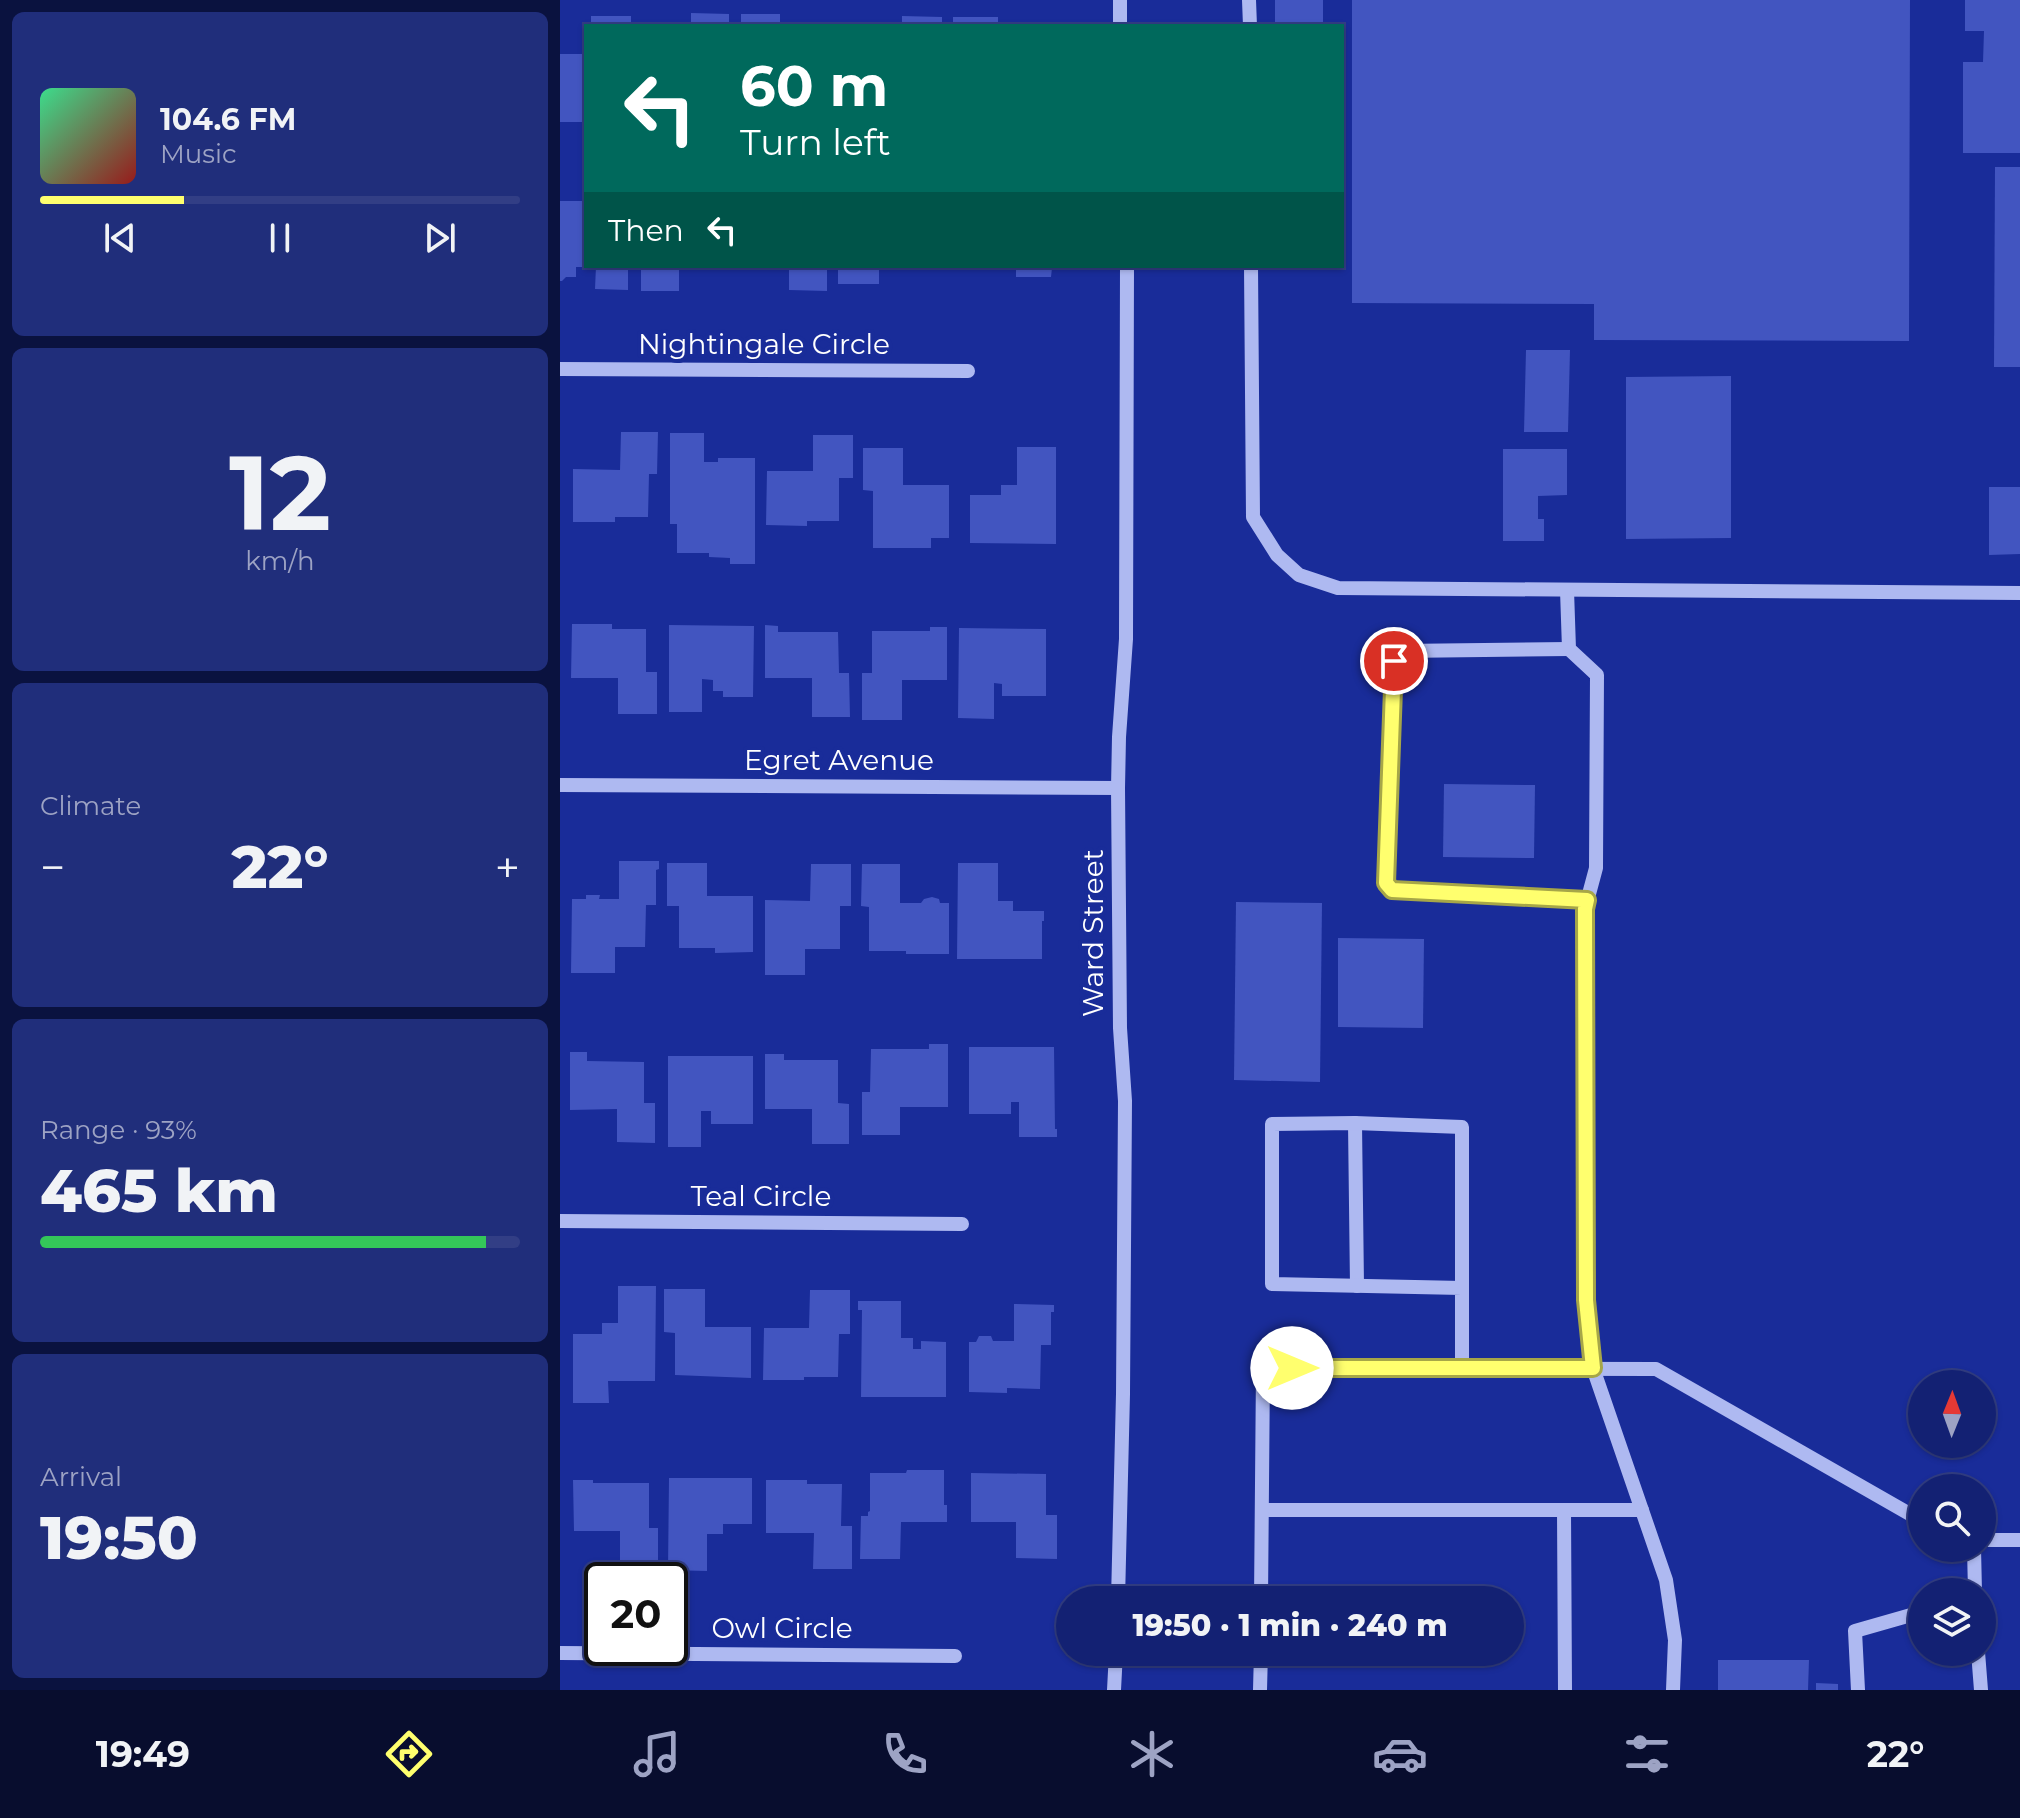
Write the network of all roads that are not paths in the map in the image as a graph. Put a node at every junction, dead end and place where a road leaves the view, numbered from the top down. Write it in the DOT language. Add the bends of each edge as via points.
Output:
graph roads {
  1 [pos="1120,0"];
  2 [pos="1249,0"];
  3 [pos="1120,24"];
  4 [pos="1250,24"];
  5 [pos="1127,268"];
  6 [pos="1251,268"];
  7 [pos="560,369"];
  8 [pos="968,371"];
  9 [pos="1567,590"];
  10 [pos="2020,593"];
  11 [pos="1569,649"];
  12 [pos="560,785"];
  13 [pos="1118,788"];
  14 [pos="1587,900"];
  15 [pos="1355,1123"];
  16 [pos="560,1221"];
  17 [pos="962,1224"];
  18 [pos="1357,1286"];
  19 [pos="1462,1288"];
  20 [pos="1462,1368"];
  21 [pos="1593,1368"];
  22 [pos="1262,1510"];
  23 [pos="1564,1510"];
  24 [pos="1642,1510"];
  25 [pos="1908,1513"];
  26 [pos="1996,1540"];
  27 [pos="2020,1540"];
  28 [pos="1118,1586"];
  29 [pos="1261,1586"];
  30 [pos="1908,1616"];
  31 [pos="560,1653"];
  32 [pos="955,1656"];
  33 [pos="1115,1666"];
  34 [pos="1261,1666"];
  35 [pos="1979,1666"];
  36 [pos="1114,1690"];
  37 [pos="1260,1690"];
  38 [pos="1565,1690"];
  39 [pos="1673,1690"];
  40 [pos="1858,1690"];
  41 [pos="1981,1690"];
  1 -- 3 [label="street"];
  2 -- 4 [label="street"];
  5 -- 13 [label="street, Ward Street" via="1126,639"];
  6 -- 9 [label="street" via="1253,517 1277,555 1299,575 1338,588"];
  7 -- 8 [label="street, Nightingale Circle"];
  9 -- 10 [label="street"];
  9 -- 11 [label="street"];
  11 -- 14 [label="street" via="1597,675 1596,868"];
  11 -- 14 [label="street" via="1400,651 1394,661 1386,883 1392,890"];
  12 -- 13 [label="street, Egret Avenue"];
  13 -- 28 [label="street, Ward Street" via="1125,1117"];
  14 -- 21 [label="street" via="1586,1284"];
  15 -- 18 [label="street"];
  15 -- 18 [label="street" via="1272,1124 1272,1284"];
  15 -- 19 [label="street" via="1462,1127"];
  16 -- 17 [label="street, Teal Circle"];
  18 -- 19 [label="street"];
  19 -- 20 [label="street"];
  20 -- 21 [label="street"];
  20 -- 22 [label="street" via="1263,1368"];
  21 -- 24 [label="street"];
  21 -- 25 [label="street" via="1656,1369"];
  22 -- 23 [label="street"];
  22 -- 29 [label="street"];
  23 -- 24 [label="street"];
  23 -- 38 [label="street"];
  24 -- 39 [label="street" via="1666,1580 1675,1640"];
  26 -- 27 [label="street"];
  30 -- 40 [label="street" via="1855,1631"];
  31 -- 32 [label="street, Owl Circle"];
  33 -- 36 [label="street"];
  34 -- 37 [label="street"];
  35 -- 41 [label="street"];
}
